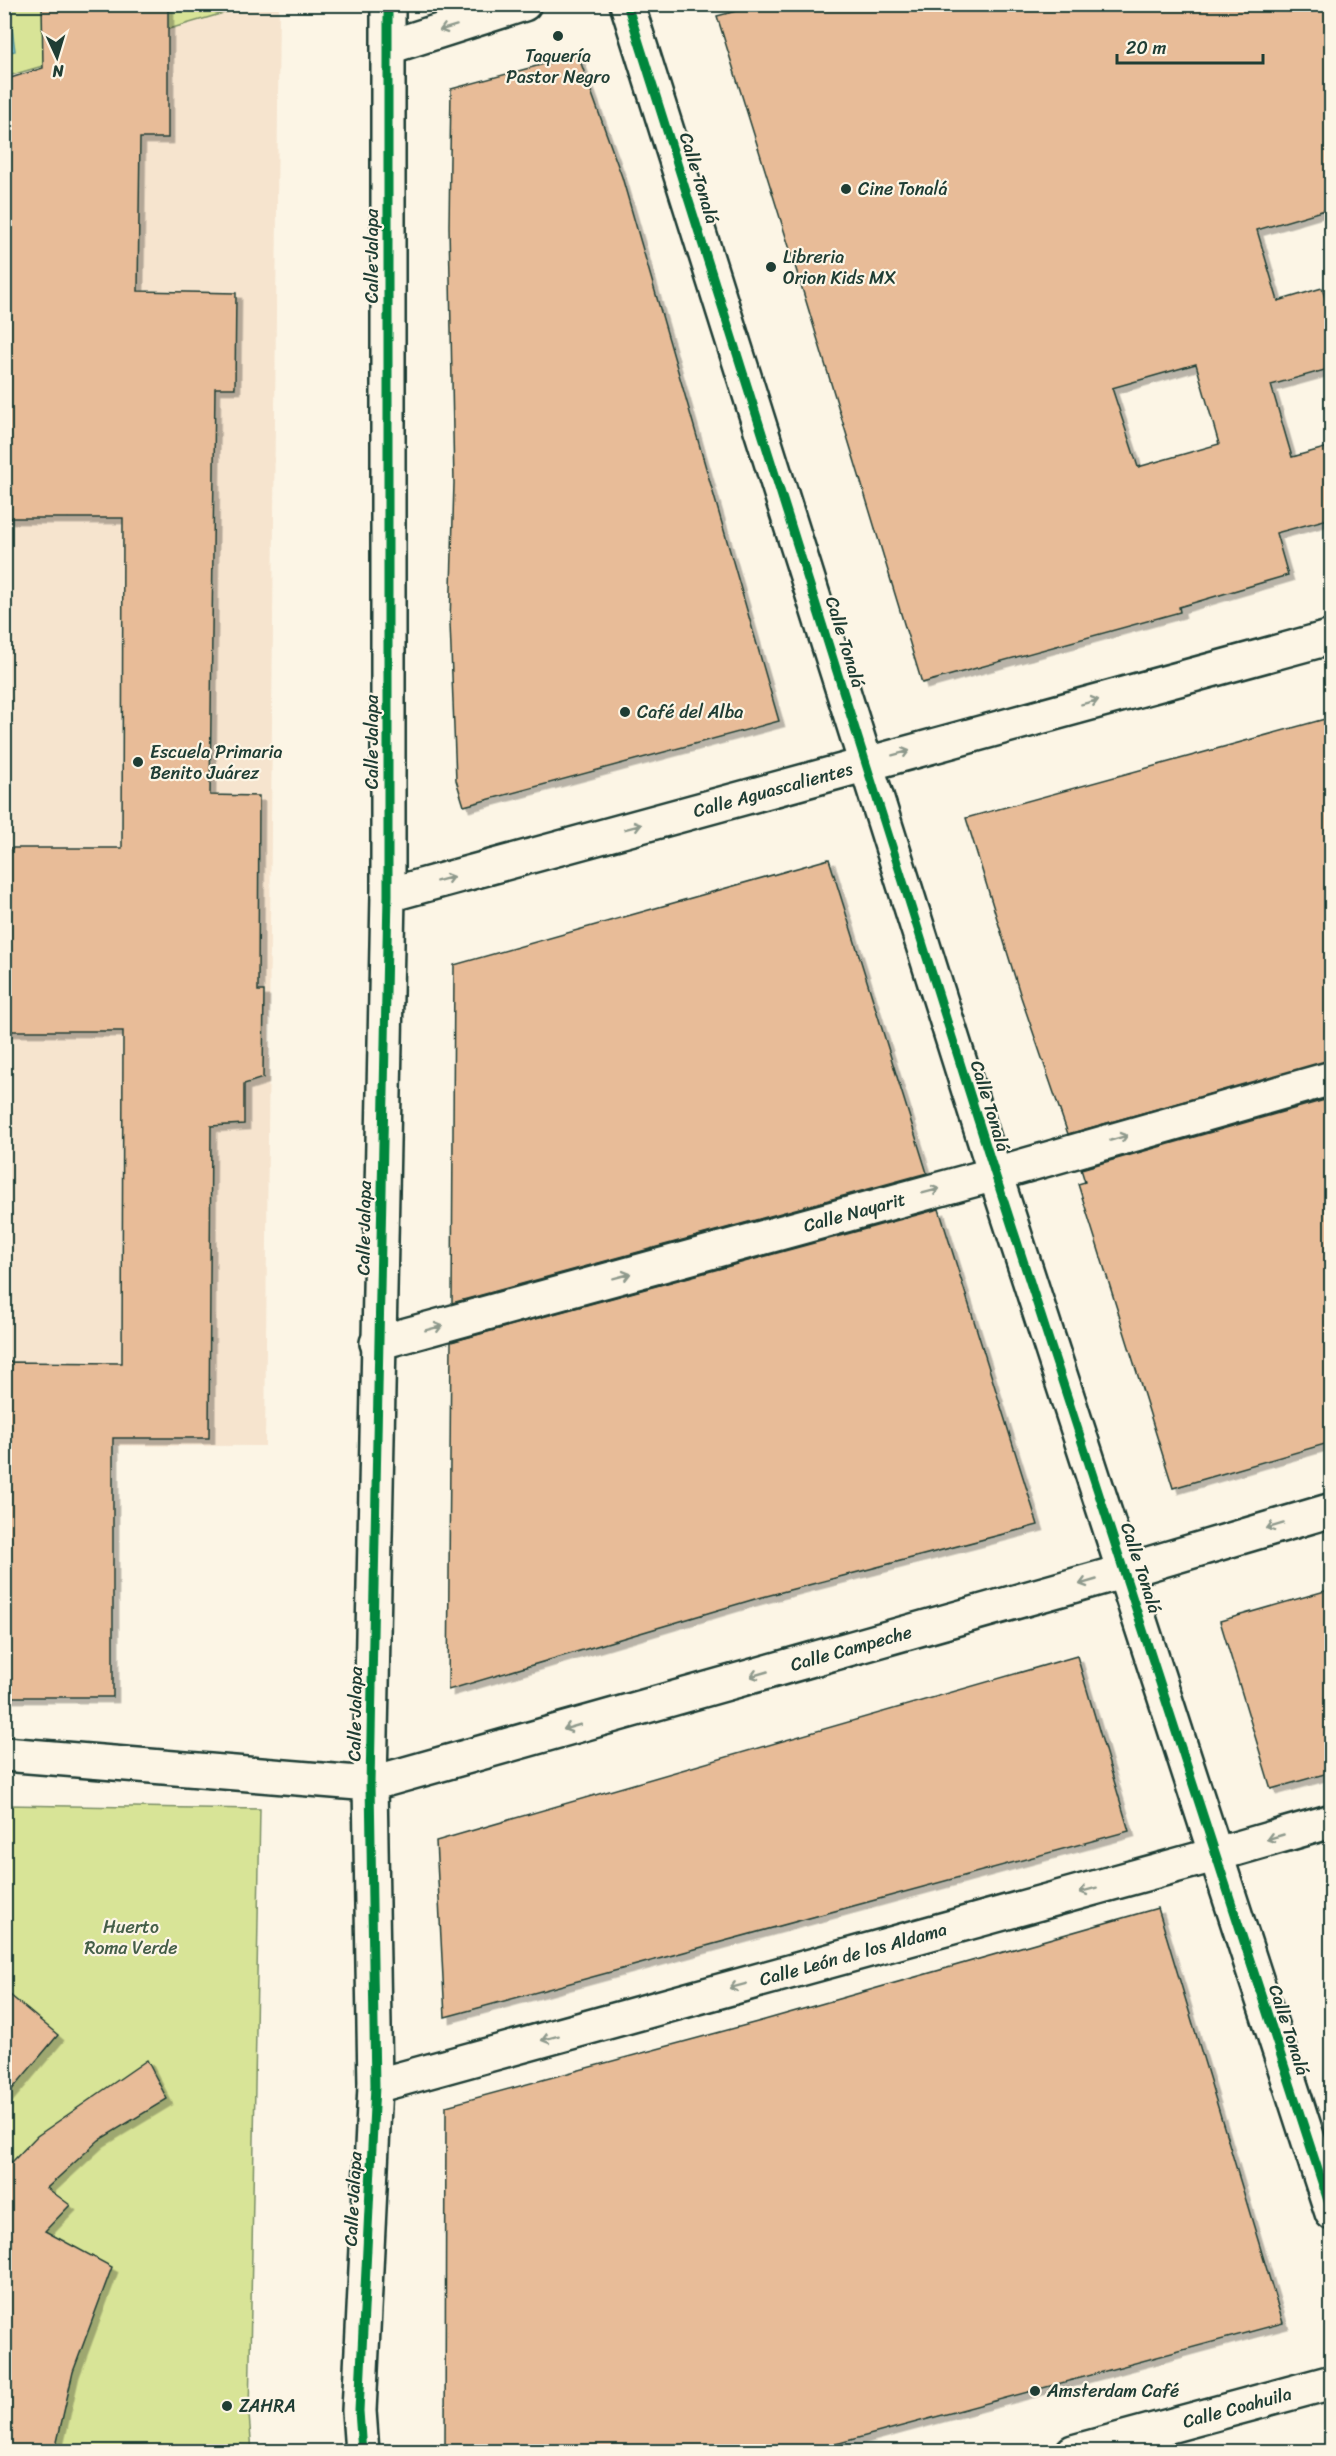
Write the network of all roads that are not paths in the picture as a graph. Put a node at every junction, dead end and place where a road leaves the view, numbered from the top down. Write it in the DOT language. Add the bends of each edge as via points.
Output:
graph roads {
  1 [pos="388,4"];
  2 [pos="524,4"];
  3 [pos="627,4"];
  4 [pos="389,47"];
  5 [pos="1332,637"];
  6 [pos="866,763"];
  7 [pos="388,895"];
  8 [pos="1332,1078"];
  9 [pos="995,1174"];
  10 [pos="377,1343"];
  11 [pos="1332,1509"];
  12 [pos="1125,1571"];
  13 [pos="4,1754"];
  14 [pos="370,1784"];
  15 [pos="1332,1821"];
  16 [pos="1214,1855"];
  17 [pos="375,2086"];
  18 [pos="1332,2213"];
  19 [pos="1332,2382"];
  20 [pos="359,2411"];
  21 [pos="343,2451"];
  22 [pos="362,2451"];
  23 [pos="1073,2451"];
  1 -- 4 [label="street, Calle Jalapa"];
  2 -- 4 [label="street, one-way"];
  3 -- 6 [label="street, Calle Tonalá"];
  4 -- 7 [label="street, Calle Jalapa"];
  6 -- 5 [label="street, Calle Aguascalientes, one-way"];
  7 -- 6 [label="street, Calle Aguascalientes, one-way"];
  6 -- 9 [label="street, Calle Tonalá"];
  7 -- 10 [label="street, Calle Jalapa"];
  9 -- 8 [label="street, Calle Nayarit, one-way"];
  10 -- 9 [label="street, Calle Nayarit, one-way"];
  9 -- 12 [label="street, Calle Tonalá"];
  10 -- 14 [label="street, Calle Jalapa"];
  11 -- 12 [label="street, Calle Campeche, one-way"];
  12 -- 14 [label="street, Calle Campeche, one-way"];
  12 -- 16 [label="street, Calle Tonalá"];
  13 -- 14 [label="street"];
  14 -- 17 [label="street, Calle Jalapa"];
  15 -- 16 [label="street, Calle León de los Aldama, one-way"];
  16 -- 17 [label="street, Calle León de los Aldama, one-way"];
  16 -- 18 [label="street, Calle Tonalá"];
  17 -- 20 [label="street, Calle Jalapa"];
  19 -- 23 [label="street, Calle Coahuila"];
  20 -- 21 [label="street, Calle Jalapa"];
  20 -- 22 [label="street, Calle Jalapa"];
}
